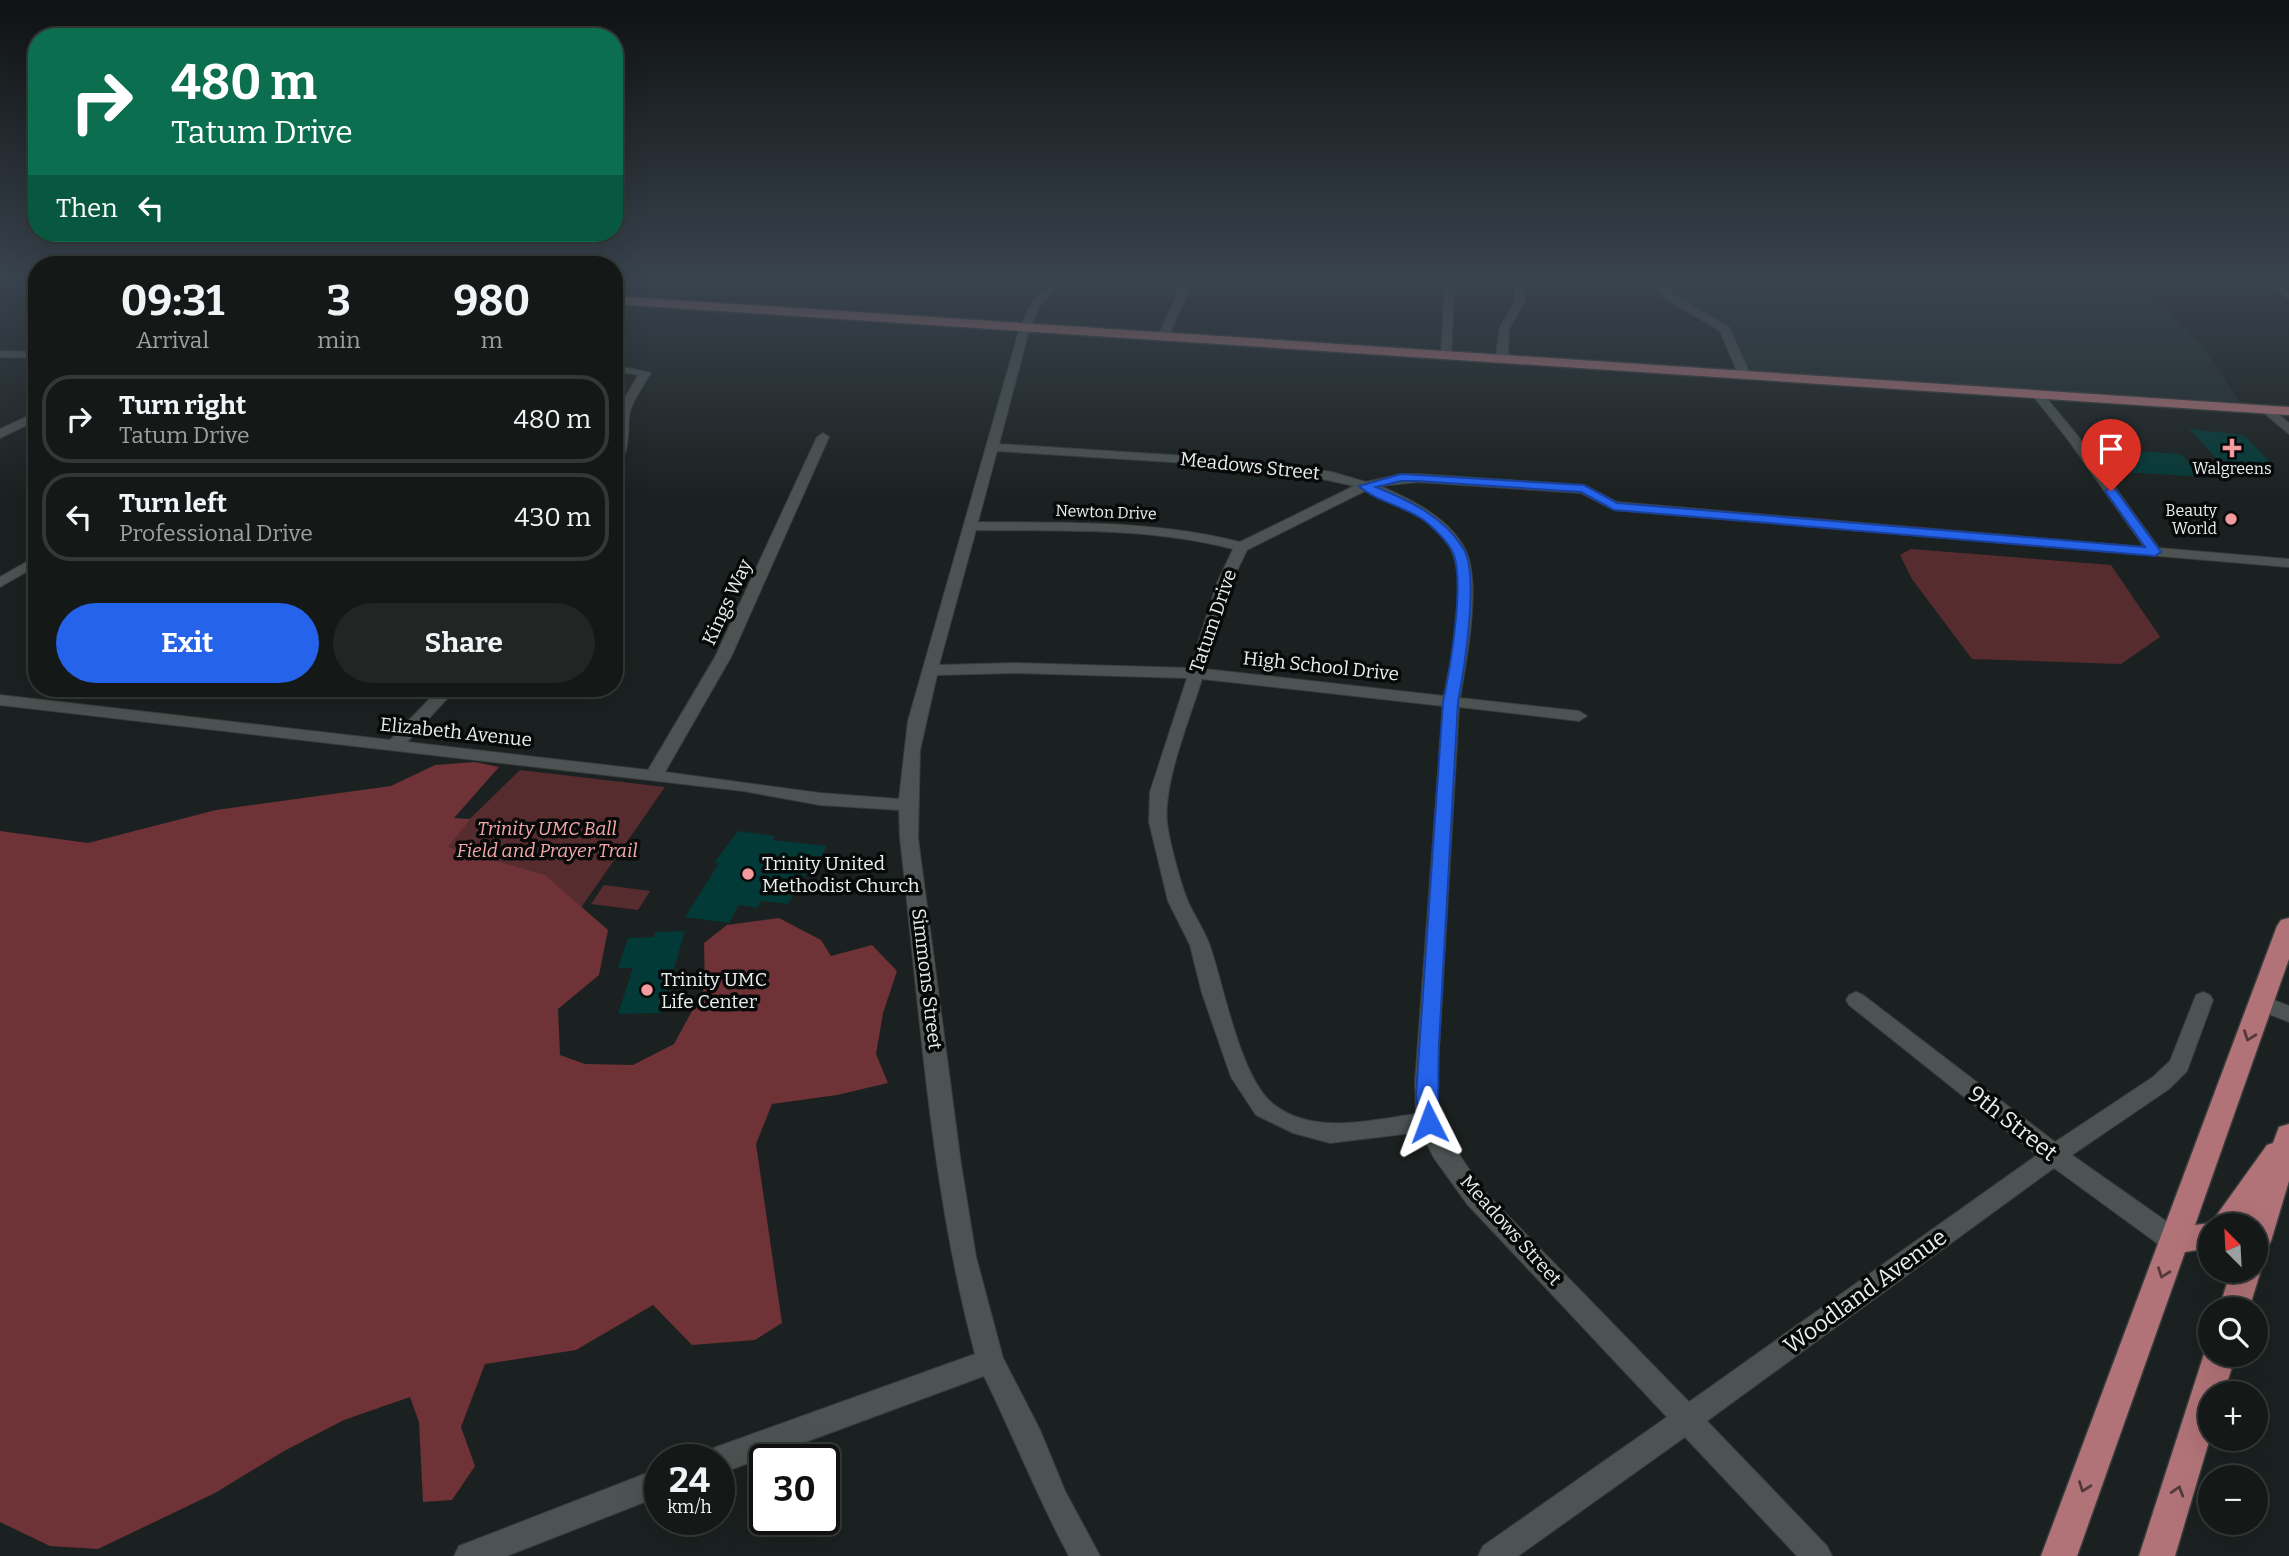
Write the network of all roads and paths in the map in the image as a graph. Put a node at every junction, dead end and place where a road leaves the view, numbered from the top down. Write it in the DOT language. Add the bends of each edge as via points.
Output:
graph roads {
  1 [pos="1018,353"];
  2 [pos="1396,353"];
  3 [pos="1446,353"];
  4 [pos="1502,353"];
  5 [pos="1735,353"];
  6 [pos="0,354"];
  7 [pos="28,355"];
  8 [pos="1446,356"];
  9 [pos="1502,359"];
  10 [pos="623,369"];
  11 [pos="1745,376"];
  12 [pos="2039,396"];
  13 [pos="2268,410"];
  14 [pos="2289,411"];
  15 [pos="28,420"];
  16 [pos="623,426"];
  17 [pos="2289,430"];
  18 [pos="0,434"];
  19 [pos="824,437"];
  20 [pos="993,447"];
  21 [pos="1365,486"];
  22 [pos="968,526"];
  23 [pos="1241,547"];
  24 [pos="2155,552"];
  25 [pos="2289,563"];
  26 [pos="28,566"];
  27 [pos="0,583"];
  28 [pos="931,670"];
  29 [pos="1195,673"];
  30 [pos="440,697"];
  31 [pos="0,700"];
  32 [pos="1451,702"];
  33 [pos="1579,716"];
  34 [pos="393,747"];
  35 [pos="653,777"];
  36 [pos="908,805"];
  37 [pos="2289,926"];
  38 [pos="1856,1000"];
  39 [pos="2203,1000"];
  40 [pos="2261,1003"];
  41 [pos="2289,1014"];
  42 [pos="1429,1122"];
  43 [pos="2289,1136"];
  44 [pos="2054,1155"];
  45 [pos="2234,1213"];
  46 [pos="2265,1213"];
  47 [pos="2198,1237"];
  48 [pos="2174,1241"];
  49 [pos="990,1361"];
  50 [pos="2216,1367"];
  51 [pos="1686,1418"];
  52 [pos="735,1454"];
  53 [pos="644,1488"];
  54 [pos="469,1556"];
  55 [pos="1084,1556"];
  56 [pos="1493,1556"];
  57 [pos="1817,1556"];
  58 [pos="2059,1556"];
  59 [pos="2157,1556"];
  1 -- 20 [label="street, Simmons Street"];
  2 -- 8 [label="main road"];
  3 -- 8 [label="street"];
  4 -- 9 [label="street"];
  5 -- 11 [label="street"];
  6 -- 7 [label="street"];
  8 -- 9 [label="main road"];
  9 -- 11 [label="main road"];
  10 -- 16 [label="street" via="645,373 624,410"];
  11 -- 12 [label="main road"];
  12 -- 13 [label="main road"];
  12 -- 24 [label="street"];
  13 -- 14 [label="main road"];
  13 -- 17 [label="street"];
  15 -- 18 [label="street"];
  19 -- 35 [label="street, Kings Way" via="723,657"];
  20 -- 21 [label="street, Meadows Street" via="1288,467"];
  20 -- 22 [label="street, Simmons Street"];
  21 -- 23 [label="street, Tatum Drive"];
  21 -- 24 [label="street, Tatum Drive" via="1418,478 1584,489 1614,506"];
  21 -- 32 [label="street, Meadows Street" via="1431,520 1453,542 1463,561 1459,660"];
  22 -- 23 [label="street, Newton Drive" via="1163,531"];
  22 -- 28 [label="street, Simmons Street"];
  23 -- 29 [label="street, Tatum Drive" via="1224,583"];
  24 -- 25 [label="street, Tatum Drive"];
  26 -- 27 [label="street"];
  28 -- 29 [label="street, High School Drive"];
  28 -- 36 [label="street, Simmons Street" via="910,748"];
  29 -- 32 [label="street, High School Drive"];
  29 -- 42 [label="street, Tatum Drive" via="1159,792 1158,822 1178,901 1200,945 1242,1077 1264,1109 1293,1124 1330,1134"];
  30 -- 34 [label="street"];
  31 -- 34 [label="street, Elizabeth Avenue"];
  32 -- 33 [label="street, High School Drive"];
  32 -- 42 [label="street, Meadows Street" via="1426,1095"];
  34 -- 35 [label="street, Elizabeth Avenue"];
  35 -- 36 [label="street, Elizabeth Avenue" via="820,799"];
  36 -- 49 [label="street, Simmons Street" via="949,1164 964,1257"];
  37 -- 40 [label="main road"];
  38 -- 44 [label="street, 9th Street"];
  39 -- 44 [label="street, Woodland Avenue" via="2179,1065 2161,1083"];
  40 -- 41 [label="street"];
  40 -- 48 [label="main road, one-way"];
  42 -- 51 [label="street, Meadows Street" via="1475,1197"];
  43 -- 45 [label="main road"];
  43 -- 46 [label="main road"];
  44 -- 48 [label="street, 9th Street"];
  44 -- 51 [label="street, Woodland Avenue"];
  47 -- 48 [label="main road"];
  48 -- 58 [label="main road, one-way"];
  49 -- 52 [label="street"];
  49 -- 55 [label="street, Simmons Street"];
  59 -- 50 [label="main road, one-way"];
  51 -- 56 [label="street, Woodland Avenue"];
  51 -- 57 [label="street, Meadows Street"];
  53 -- 54 [label="street"];
}
